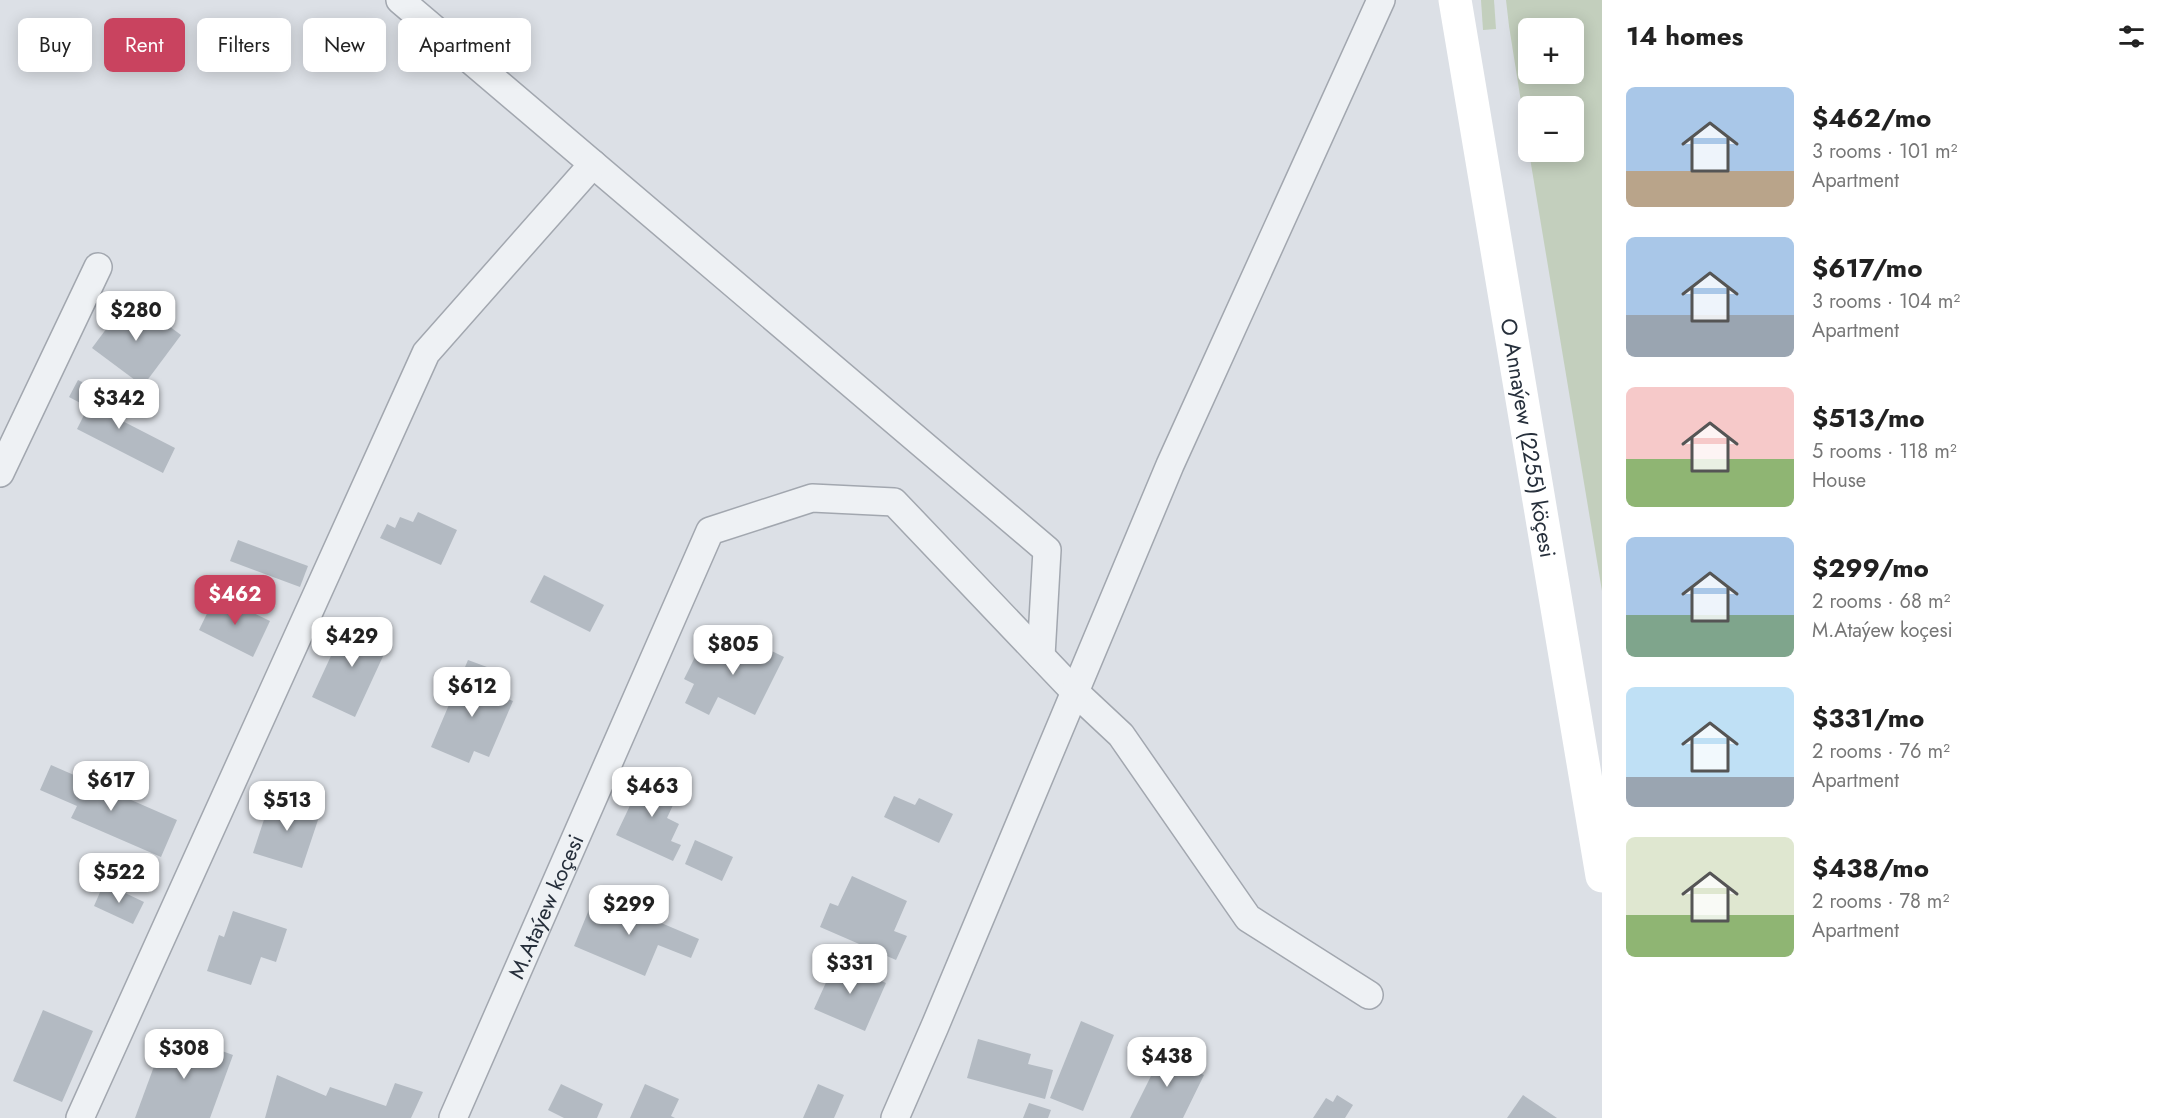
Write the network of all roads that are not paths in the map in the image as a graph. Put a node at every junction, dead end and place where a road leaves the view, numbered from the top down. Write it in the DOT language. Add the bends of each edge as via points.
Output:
graph roads {
  1 [pos="400,0"];
  2 [pos="1381,0"];
  3 [pos="1455,0"];
  4 [pos="593,164"];
  5 [pos="98,267"];
  6 [pos="0,473"];
  7 [pos="1041,656"];
  8 [pos="1075,692"];
  9 [pos="1602,876"];
  10 [pos="1369,995"];
  11 [pos="80,1118"];
  12 [pos="453,1118"];
  13 [pos="895,1118"];
  1 -- 4 [label="street"];
  2 -- 8 [label="street" via="1170,465"];
  3 -- 9 [label="main road, O Annaýew (2255) köçesi"];
  4 -- 7 [label="street" via="1047,550"];
  4 -- 11 [label="street" via="426,352"];
  5 -- 6 [label="street"];
  7 -- 8 [label="street"];
  7 -- 12 [label="street, M.Ataýew koçesi" via="894,502 812,498 710,531"];
  8 -- 10 [label="street" via="1121,735 1248,918"];
  8 -- 13 [label="street"];
}
